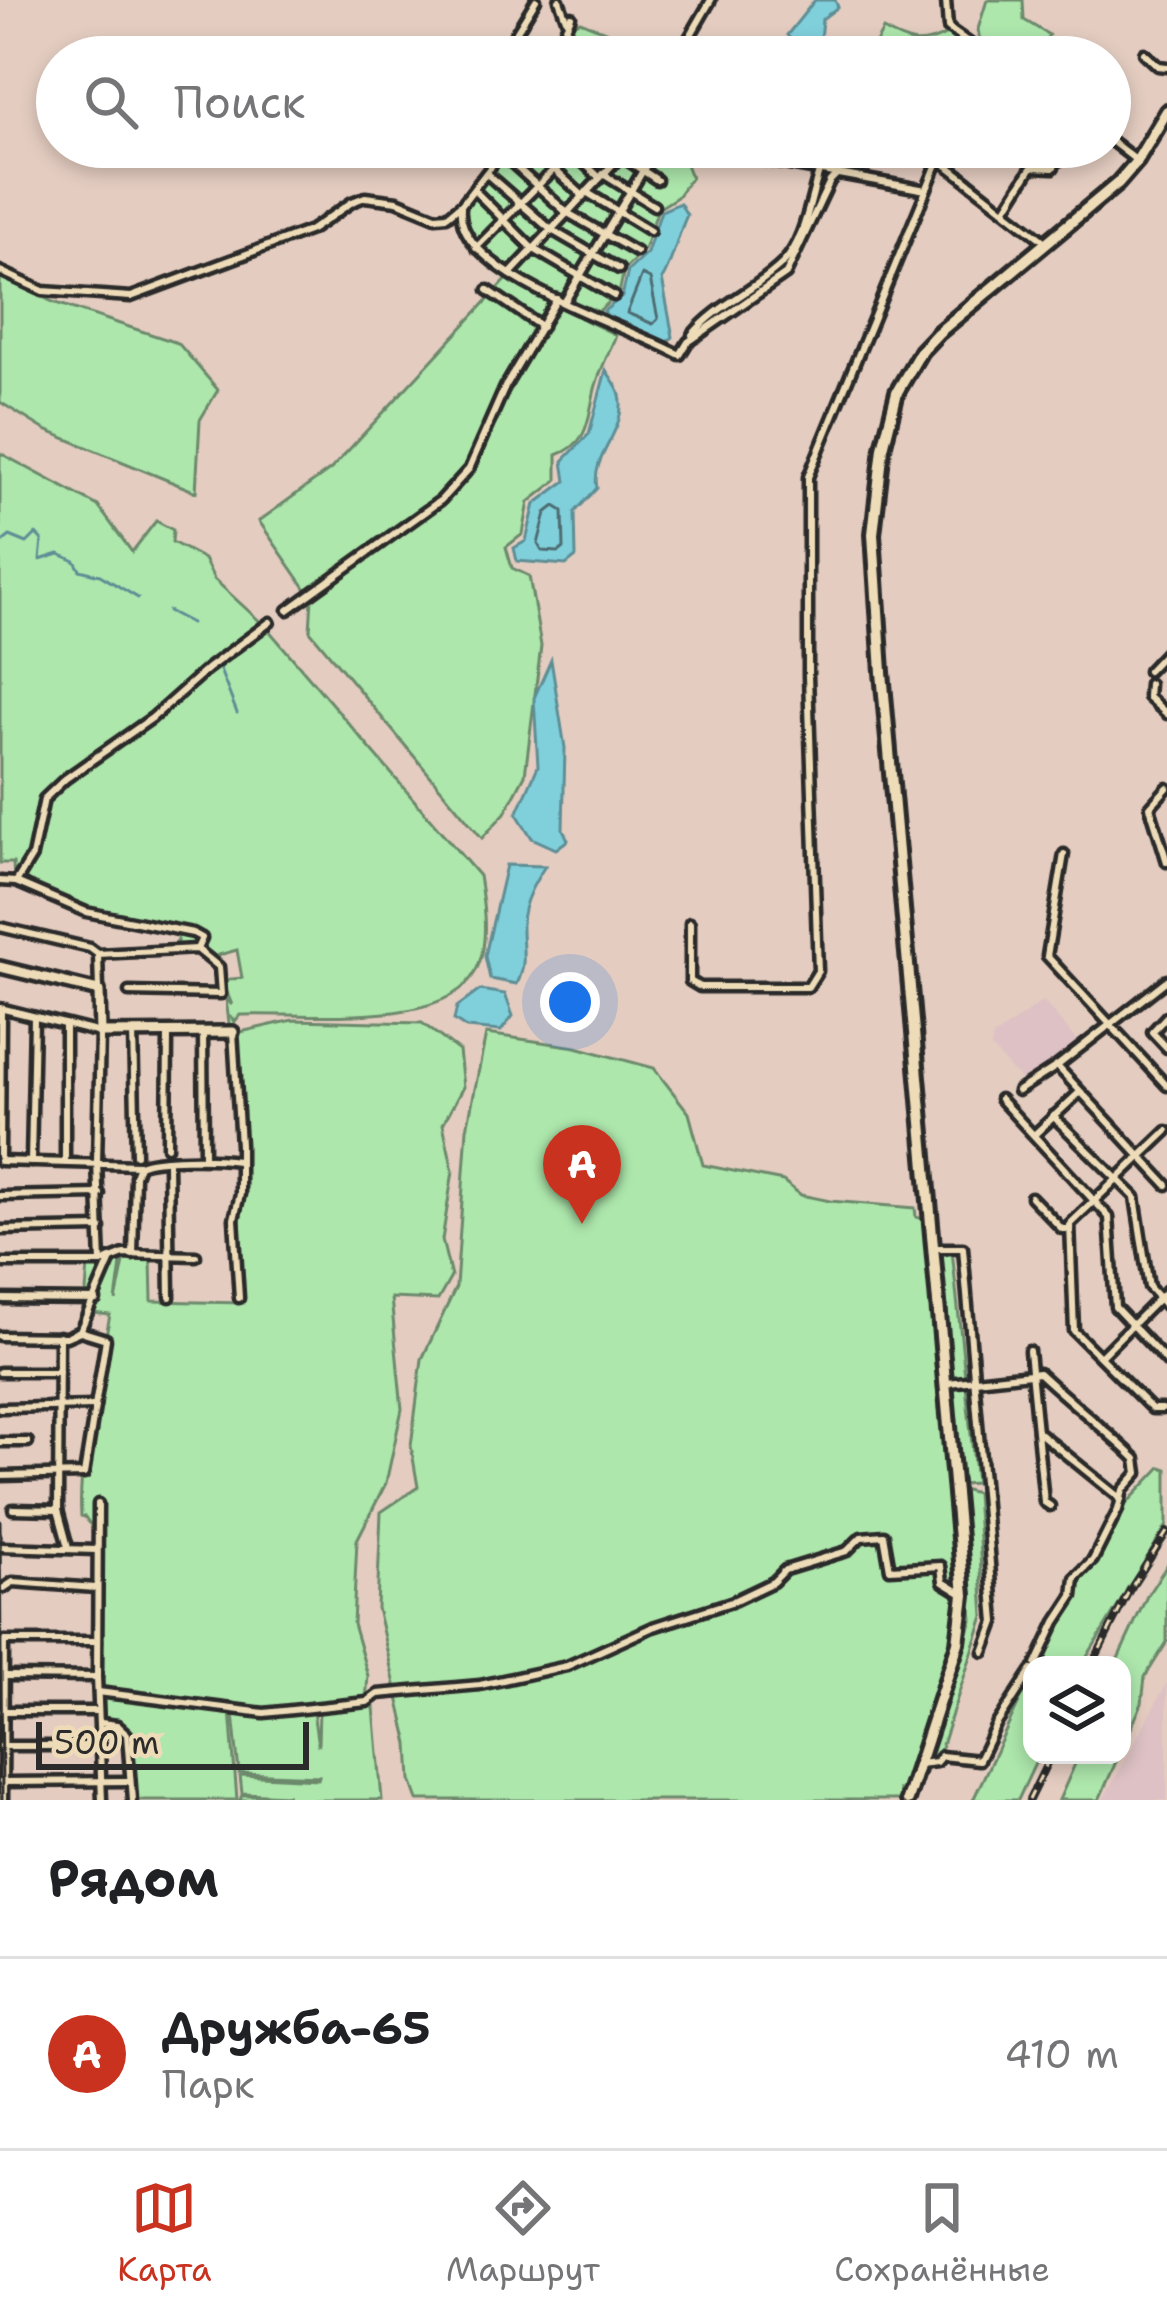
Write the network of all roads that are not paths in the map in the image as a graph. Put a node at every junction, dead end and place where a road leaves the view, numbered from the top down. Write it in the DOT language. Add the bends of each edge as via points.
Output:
graph roads {
  1 [pos="536,0"];
  2 [pos="559,0"];
  3 [pos="711,0"];
  4 [pos="946,0"];
  5 [pos="514,36"];
  6 [pos="562,36"];
  7 [pos="690,36"];
  8 [pos="959,36"];
  9 [pos="1144,53"];
  10 [pos="1167,67"];
  11 [pos="1167,111"];
  12 [pos="1131,156"];
  13 [pos="1137,161"];
  14 [pos="492,168"];
  15 [pos="521,168"];
  16 [pos="554,168"];
  17 [pos="593,168"];
  18 [pos="610,168"];
  19 [pos="639,168"];
  20 [pos="808,168"];
  21 [pos="935,168"];
  22 [pos="951,168"];
  23 [pos="1032,168"];
  24 [pos="1131,168"];
  25 [pos="1131,168"];
  26 [pos="642,170"];
  27 [pos="819,170"];
  28 [pos="838,173"];
  29 [pos="488,174"];
  30 [pos="602,176"];
  31 [pos="657,180"];
  32 [pos="830,181"];
  33 [pos="538,185"];
  34 [pos="630,190"];
  35 [pos="926,190"];
  36 [pos="816,192"];
  37 [pos="476,193"];
  38 [pos="584,194"];
  39 [pos="519,203"];
  40 [pos="461,204"];
  41 [pos="654,206"];
  42 [pos="1005,210"];
  43 [pos="566,212"];
  44 [pos="618,212"];
  45 [pos="447,216"];
  46 [pos="502,219"];
  47 [pos="550,230"];
  48 [pos="650,231"];
  49 [pos="606,232"];
  50 [pos="466,239"];
  51 [pos="1047,243"];
  52 [pos="476,248"];
  53 [pos="532,248"];
  54 [pos="636,252"];
  55 [pos="594,254"];
  56 [pos="619,269"];
  57 [pos="0,271"];
  58 [pos="510,274"];
  59 [pos="580,274"];
  60 [pos="488,290"];
  61 [pos="614,296"];
  62 [pos="561,300"];
  63 [pos="542,327"];
  64 [pos="688,342"];
  65 [pos="287,610"];
  66 [pos="270,622"];
  67 [pos="1167,651"];
  68 [pos="1148,671"];
  69 [pos="1149,684"];
  70 [pos="1167,714"];
  71 [pos="1167,788"];
  72 [pos="1064,854"];
  73 [pos="1167,862"];
  74 [pos="0,881"];
  75 [pos="16,882"];
  76 [pos="690,922"];
  77 [pos="0,927"];
  78 [pos="196,949"];
  79 [pos="98,954"];
  80 [pos="0,967"];
  81 [pos="1167,980"];
  82 [pos="99,991"];
  83 [pos="129,992"];
  84 [pos="0,1008"];
  85 [pos="1167,1016"];
  86 [pos="34,1018"];
  87 [pos="64,1025"];
  88 [pos="1109,1025"];
  89 [pos="203,1032"];
  90 [pos="233,1032"];
  91 [pos="100,1033"];
  92 [pos="133,1033"];
  93 [pos="168,1035"];
  94 [pos="1167,1048"];
  95 [pos="1058,1066"];
  96 [pos="1167,1086"];
  97 [pos="1018,1091"];
  98 [pos="1080,1092"];
  99 [pos="1000,1100"];
  100 [pos="1054,1116"];
  101 [pos="1167,1131"];
  102 [pos="1034,1136"];
  103 [pos="167,1147"];
  104 [pos="136,1155"];
  105 [pos="1141,1157"];
  106 [pos="203,1158"];
  107 [pos="0,1159"];
  108 [pos="64,1161"];
  109 [pos="238,1161"];
  110 [pos="31,1162"];
  111 [pos="97,1162"];
  112 [pos="167,1163"];
  113 [pos="139,1165"];
  114 [pos="1118,1179"];
  115 [pos="1167,1186"];
  116 [pos="100,1194"];
  117 [pos="0,1196"];
  118 [pos="1031,1198"];
  119 [pos="1096,1199"];
  120 [pos="1070,1226"];
  121 [pos="100,1228"];
  122 [pos="0,1231"];
  123 [pos="932,1248"];
  124 [pos="133,1255"];
  125 [pos="196,1256"];
  126 [pos="111,1258"];
  127 [pos="168,1258"];
  128 [pos="0,1263"];
  129 [pos="101,1263"];
  130 [pos="1167,1290"];
  131 [pos="170,1297"];
  132 [pos="239,1298"];
  133 [pos="1158,1298"];
  134 [pos="0,1299"];
  135 [pos="96,1300"];
  136 [pos="1167,1307"];
  137 [pos="1131,1325"];
  138 [pos="80,1331"];
  139 [pos="0,1336"];
  140 [pos="58,1336"];
  141 [pos="1029,1351"];
  142 [pos="1101,1357"];
  143 [pos="1167,1361"];
  144 [pos="0,1372"];
  145 [pos="59,1372"];
  146 [pos="1030,1374"];
  147 [pos="975,1380"];
  148 [pos="944,1384"];
  149 [pos="95,1406"];
  150 [pos="58,1407"];
  151 [pos="0,1408"];
  152 [pos="1162,1409"];
  153 [pos="1037,1431"];
  154 [pos="0,1442"];
  155 [pos="28,1442"];
  156 [pos="59,1475"];
  157 [pos="0,1476"];
  158 [pos="1121,1499"];
  159 [pos="98,1504"];
  160 [pos="1050,1506"];
  161 [pos="13,1509"];
  162 [pos="58,1510"];
  163 [pos="0,1547"];
  164 [pos="68,1547"];
  165 [pos="96,1550"];
  166 [pos="4,1588"];
  167 [pos="96,1588"];
  168 [pos="964,1595"];
  169 [pos="97,1641"];
  170 [pos="984,1652"];
  171 [pos="1040,1656"];
  172 [pos="4,1676"];
  173 [pos="97,1677"];
  174 [pos="1023,1684"];
  175 [pos="98,1692"];
  176 [pos="2,1711"];
  177 [pos="98,1711"];
  178 [pos="101,1723"];
  179 [pos="2,1746"];
  180 [pos="100,1746"];
  181 [pos="919,1764"];
  182 [pos="129,1781"];
  183 [pos="2,1782"];
  184 [pos="101,1782"];
  185 [pos="3,1800"];
  186 [pos="102,1800"];
  187 [pos="132,1800"];
  188 [pos="907,1800"];
  1 -- 5 [label="street"];
  2 -- 6 [label="street" via="569,18"];
  3 -- 7 [label="street"];
  4 -- 8 [label="street" via="948,28"];
  9 -- 10 [label="street"];
  11 -- 13 [label="main road"];
  12 -- 13 [label="street"];
  13 -- 24 [label="main road"];
  14 -- 29 [label="street"];
  15 -- 33 [label="street"];
  16 -- 33 [label="street"];
  16 -- 38 [label="street"];
  17 -- 30 [label="street"];
  18 -- 30 [label="street"];
  19 -- 26 [label="street"];
  20 -- 27 [label="street"];
  21 -- 35 [label="street"];
  22 -- 42 [label="street"];
  23 -- 42 [label="street"];
  25 -- 51 [label="main road"];
  26 -- 31 [label="street"];
  26 -- 34 [label="street"];
  27 -- 28 [label="street"];
  27 -- 36 [label="street"];
  28 -- 32 [label="street"];
  28 -- 35 [label="street"];
  29 -- 39 [label="street"];
  29 -- 40 [label="street"];
  30 -- 34 [label="street"];
  30 -- 38 [label="street"];
  32 -- 36 [label="street"];
  32 -- 64 [label="street" via="786,274"];
  33 -- 39 [label="street"];
  33 -- 43 [label="street"];
  34 -- 41 [label="street"];
  34 -- 44 [label="street"];
  35 -- 76 [label="street" via="808,477 818,971 808,987 700,987 690,980"];
  36 -- 64 [label="street" via="784,262"];
  37 -- 46 [label="street"];
  38 -- 43 [label="street"];
  38 -- 44 [label="street"];
  39 -- 46 [label="street"];
  39 -- 47 [label="street"];
  40 -- 45 [label="street"];
  40 -- 50 [label="street"];
  42 -- 51 [label="street"];
  43 -- 47 [label="street"];
  43 -- 49 [label="street"];
  44 -- 48 [label="street"];
  44 -- 49 [label="street"];
  45 -- 50 [label="street"];
  45 -- 57 [label="street" via="365,197 295,236 130,297 43,291"];
  46 -- 52 [label="street"];
  46 -- 53 [label="street"];
  47 -- 53 [label="street"];
  47 -- 55 [label="street"];
  49 -- 54 [label="street"];
  49 -- 55 [label="street"];
  50 -- 52 [label="street"];
  51 -- 123 [label="main road" via="921,351 897,392 873,535"];
  52 -- 58 [label="street"];
  53 -- 58 [label="street"];
  53 -- 59 [label="street"];
  55 -- 56 [label="street"];
  55 -- 59 [label="street"];
  58 -- 62 [label="street"];
  59 -- 61 [label="street"];
  59 -- 62 [label="street"];
  60 -- 63 [label="street"];
  62 -- 63 [label="street"];
  62 -- 64 [label="street" via="680,355"];
  63 -- 65 [label="street" via="473,463 441,500"];
  66 -- 75 [label="street" via="44,799 32,856"];
  67 -- 68 [label="street"];
  69 -- 70 [label="street" via="1148,697"];
  71 -- 73 [label="street" via="1150,807"];
  72 -- 88 [label="street" via="1046,956"];
  74 -- 75 [label="street"];
  75 -- 78 [label="street" via="86,912 193,933 202,938"];
  77 -- 79 [label="street"];
  78 -- 79 [label="street"];
  78 -- 83 [label="street" via="219,967 221,994"];
  79 -- 82 [label="street"];
  80 -- 82 [label="street"];
  81 -- 88 [label="street"];
  82 -- 91 [label="street"];
  84 -- 86 [label="street"];
  84 -- 107 [label="street"];
  85 -- 94 [label="street" via="1152,1032"];
  86 -- 87 [label="street"];
  86 -- 110 [label="street"];
  87 -- 91 [label="street"];
  87 -- 108 [label="street"];
  88 -- 95 [label="street"];
  88 -- 96 [label="street"];
  89 -- 90 [label="street"];
  89 -- 93 [label="street"];
  89 -- 106 [label="street"];
  90 -- 109 [label="street"];
  91 -- 92 [label="street"];
  91 -- 111 [label="street"];
  92 -- 93 [label="street"];
  92 -- 104 [label="street"];
  93 -- 103 [label="street"];
  95 -- 97 [label="street"];
  95 -- 98 [label="street"];
  98 -- 100 [label="street"];
  98 -- 105 [label="street"];
  99 -- 102 [label="street"];
  100 -- 102 [label="street"];
  100 -- 114 [label="street"];
  101 -- 105 [label="street"];
  102 -- 119 [label="street"];
  105 -- 114 [label="street"];
  105 -- 115 [label="street"];
  106 -- 109 [label="street"];
  106 -- 112 [label="street"];
  107 -- 110 [label="street"];
  108 -- 110 [label="street"];
  108 -- 111 [label="street"];
  109 -- 132 [label="street"];
  111 -- 113 [label="street"];
  111 -- 116 [label="street"];
  112 -- 113 [label="street"];
  112 -- 127 [label="street"];
  113 -- 124 [label="street"];
  114 -- 119 [label="street"];
  114 -- 133 [label="street" via="1135,1197 1149,1287"];
  116 -- 117 [label="street"];
  116 -- 121 [label="street"];
  118 -- 120 [label="street" via="1062,1229"];
  119 -- 120 [label="street"];
  119 -- 137 [label="street" via="1109,1217 1114,1307"];
  120 -- 142 [label="street" via="1074,1331"];
  121 -- 122 [label="street"];
  121 -- 129 [label="street"];
  123 -- 147 [label="street" via="963,1248"];
  123 -- 148 [label="main road"];
  124 -- 126 [label="street"];
  124 -- 127 [label="street"];
  125 -- 127 [label="street"];
  126 -- 129 [label="street"];
  126 -- 135 [label="street"];
  127 -- 131 [label="street"];
  128 -- 129 [label="street"];
  130 -- 133 [label="street"];
  133 -- 136 [label="street"];
  133 -- 137 [label="street"];
  134 -- 135 [label="street"];
  135 -- 138 [label="street"];
  137 -- 142 [label="street"];
  137 -- 143 [label="street"];
  138 -- 140 [label="street"];
  138 -- 149 [label="street" via="106,1339"];
  139 -- 140 [label="street"];
  140 -- 145 [label="street"];
  141 -- 146 [label="street"];
  142 -- 152 [label="street" via="1152,1409"];
  144 -- 145 [label="street"];
  145 -- 150 [label="street"];
  146 -- 147 [label="street"];
  146 -- 153 [label="street"];
  146 -- 158 [label="street" via="1040,1373 1136,1459 1138,1473"];
  147 -- 148 [label="street"];
  147 -- 170 [label="street" via="995,1622"];
  148 -- 168 [label="main road"];
  149 -- 150 [label="street"];
  149 -- 156 [label="street" via="84,1474"];
  150 -- 151 [label="street"];
  150 -- 156 [label="street"];
  153 -- 158 [label="street"];
  153 -- 160 [label="street"];
  154 -- 155 [label="street"];
  156 -- 157 [label="street"];
  156 -- 162 [label="street"];
  158 -- 171 [label="street"];
  159 -- 165 [label="street"];
  161 -- 162 [label="street"];
  162 -- 164 [label="street"];
  163 -- 164 [label="street"];
  164 -- 165 [label="street"];
  165 -- 167 [label="street"];
  166 -- 167 [label="street"];
  167 -- 169 [label="street"];
  168 -- 175 [label="street" via="943,1582 941,1566 890,1568 884,1535 860,1537 847,1551 785,1570 731,1602 530,1675 265,1713"];
  168 -- 181 [label="main road" via="958,1643"];
  169 -- 172 [label="street" via="4,1641"];
  169 -- 173 [label="street"];
  172 -- 173 [label="street"];
  172 -- 176 [label="street"];
  173 -- 175 [label="street"];
  174 -- 181 [label="street" via="979,1760 940,1756"];
  175 -- 177 [label="street"];
  176 -- 177 [label="street"];
  176 -- 179 [label="street"];
  177 -- 178 [label="street"];
  178 -- 180 [label="street"];
  178 -- 182 [label="street" via="127,1734"];
  179 -- 180 [label="street"];
  179 -- 183 [label="street"];
  180 -- 184 [label="street"];
  181 -- 188 [label="main road"];
  182 -- 184 [label="street"];
  182 -- 187 [label="street"];
  183 -- 184 [label="street"];
  183 -- 185 [label="street"];
  184 -- 186 [label="street"];
}
